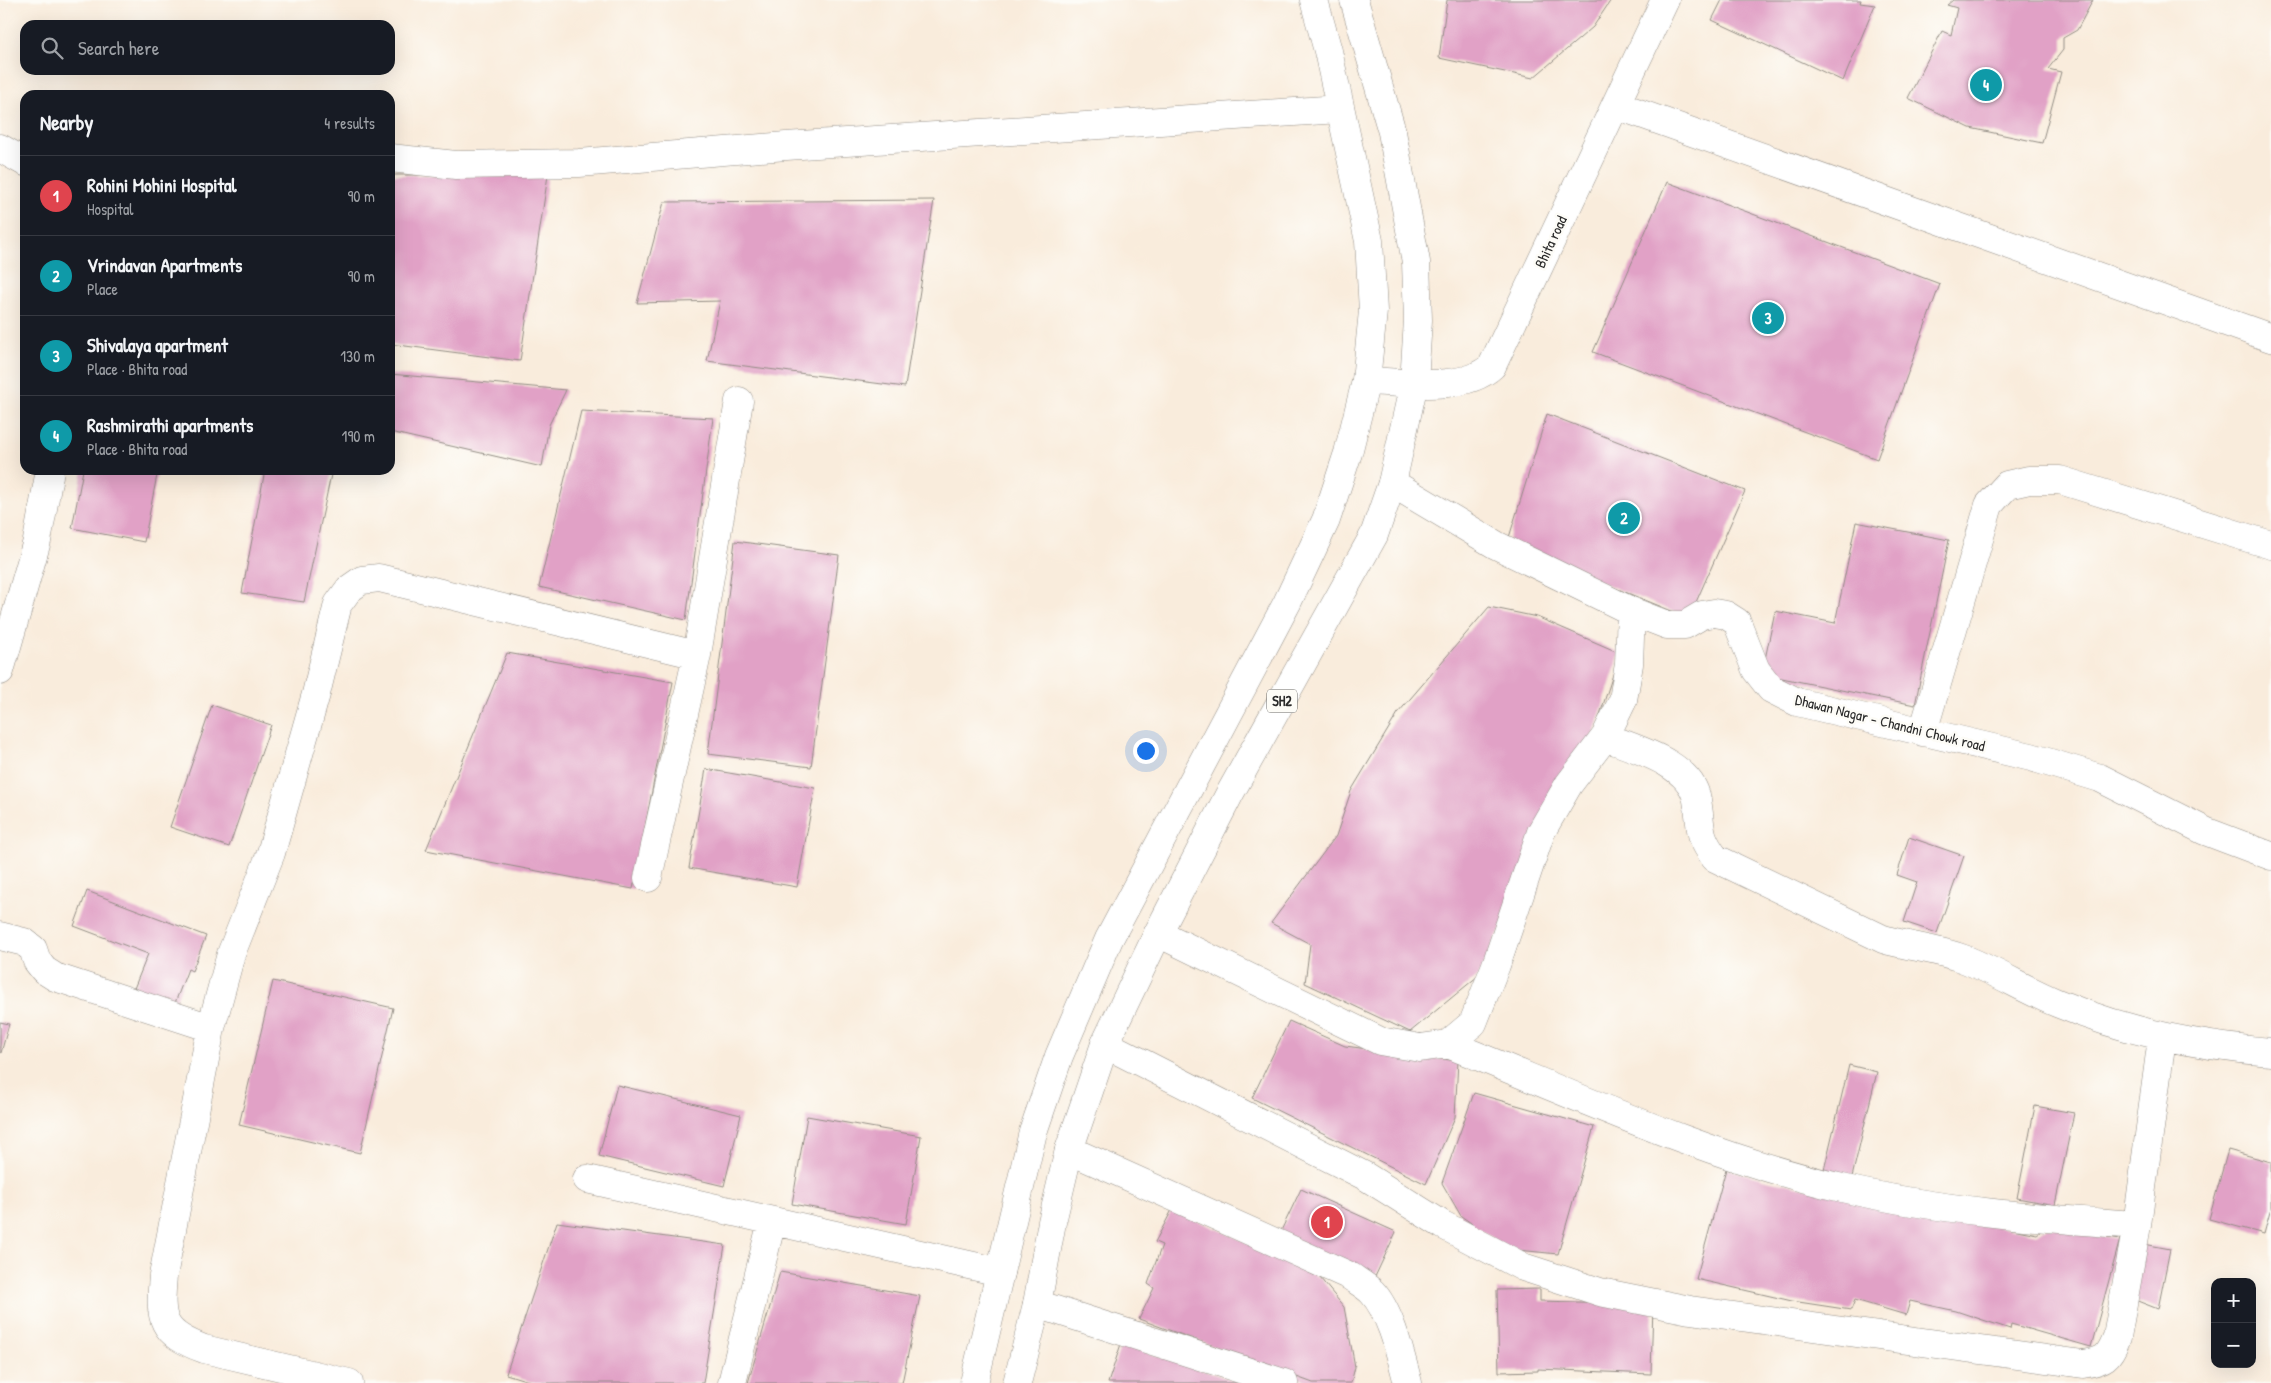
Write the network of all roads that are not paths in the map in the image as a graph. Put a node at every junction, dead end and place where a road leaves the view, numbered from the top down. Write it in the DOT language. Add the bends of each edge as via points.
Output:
graph roads {
  1 [pos="1314,0"];
  2 [pos="1354,0"];
  3 [pos="1665,0"];
  4 [pos="1616,105"];
  5 [pos="1340,109"];
  6 [pos="0,148"];
  7 [pos="20,159"];
  8 [pos="395,159"];
  9 [pos="2271,338"];
  10 [pos="1366,381"];
  11 [pos="1414,382"];
  12 [pos="739,401"];
  13 [pos="49,475"];
  14 [pos="1392,483"];
  15 [pos="2271,545"];
  16 [pos="1632,611"];
  17 [pos="697,655"];
  18 [pos="0,671"];
  19 [pos="1922,732"];
  20 [pos="1605,737"];
  21 [pos="2271,856"];
  22 [pos="648,878"];
  23 [pos="1158,933"];
  24 [pos="0,936"];
  25 [pos="211,1028"];
  26 [pos="2162,1038"];
  27 [pos="1105,1044"];
  28 [pos="1448,1044"];
  29 [pos="2271,1052"];
  30 [pos="1069,1150"];
  31 [pos="587,1179"];
  32 [pos="772,1221"];
  33 [pos="2137,1226"];
  34 [pos="1000,1272"];
  35 [pos="1037,1304"];
  36 [pos="349,1383"];
  37 [pos="732,1383"];
  38 [pos="974,1383"];
  39 [pos="1017,1383"];
  40 [pos="1284,1383"];
  41 [pos="1408,1383"];
  1 -- 5 [label="street, SH2"];
  2 -- 11 [label="street, SH2" via="1392,132 1416,262 1418,320"];
  3 -- 4 [label="street, Bhita road"];
  4 -- 9 [label="street"];
  4 -- 11 [label="street, Bhita road" via="1492,366 1483,374 1460,382"];
  5 -- 8 [label="street" via="579,163 456,165"];
  5 -- 10 [label="street, SH2" via="1369,241 1373,310"];
  6 -- 7 [label="street"];
  10 -- 11 [label="street, Bhita road"];
  10 -- 34 [label="street, SH2" via="1348,453 1326,520 1287,603 1109,940 1058,1056 1033,1132"];
  11 -- 14 [label="street, SH2"];
  12 -- 17 [label="street"];
  13 -- 18 [label="street" via="38,542"];
  14 -- 16 [label="street, Dhawan Nagar - Chandni Chowk road" via="1496,545"];
  14 -- 23 [label="street, SH2" via="1374,535 1230,795"];
  15 -- 19 [label="street" via="2060,480 2007,484 1989,505"];
  16 -- 19 [label="street, Dhawan Nagar - Chandni Chowk road" via="1667,625 1685,625 1702,615 1726,615 1737,622 1756,670 1771,689 1797,702"];
  16 -- 20 [label="street" via="1623,700"];
  17 -- 22 [label="street"];
  17 -- 25 [label="street" via="401,582 379,578 362,580 349,589 338,604 271,853 231,954"];
  19 -- 21 [label="street, Dhawan Nagar - Chandni Chowk road" via="2030,757 2100,778 2205,831"];
  20 -- 26 [label="street" via="1667,762 1689,780 1697,798 1703,842 1715,858 1883,939 1904,946 1942,951 2056,1003"];
  20 -- 28 [label="street" via="1569,784 1541,832 1473,1023"];
  23 -- 27 [label="street, SH2"];
  23 -- 28 [label="street" via="1380,1041 1420,1048"];
  24 -- 25 [label="street" via="24,942 33,950 44,970 55,977"];
  25 -- 36 [label="street" via="163,1276 160,1302 166,1324 181,1341 204,1349"];
  26 -- 29 [label="street"];
  26 -- 33 [label="street"];
  27 -- 30 [label="street, SH2"];
  27 -- 33 [label="street" via="1356,1171 1443,1226 1524,1267 1600,1292 1690,1310 2083,1364 2100,1361 2111,1352 2117,1338"];
  28 -- 33 [label="street" via="1744,1160 1842,1188 1946,1207"];
  30 -- 35 [label="street, SH2"];
  30 -- 41 [label="street" via="1350,1276 1373,1293 1387,1317"];
  31 -- 32 [label="street"];
  32 -- 34 [label="street"];
  32 -- 37 [label="street"];
  34 -- 38 [label="street, SH2"];
  35 -- 39 [label="street, SH2"];
  35 -- 40 [label="street"];
}
